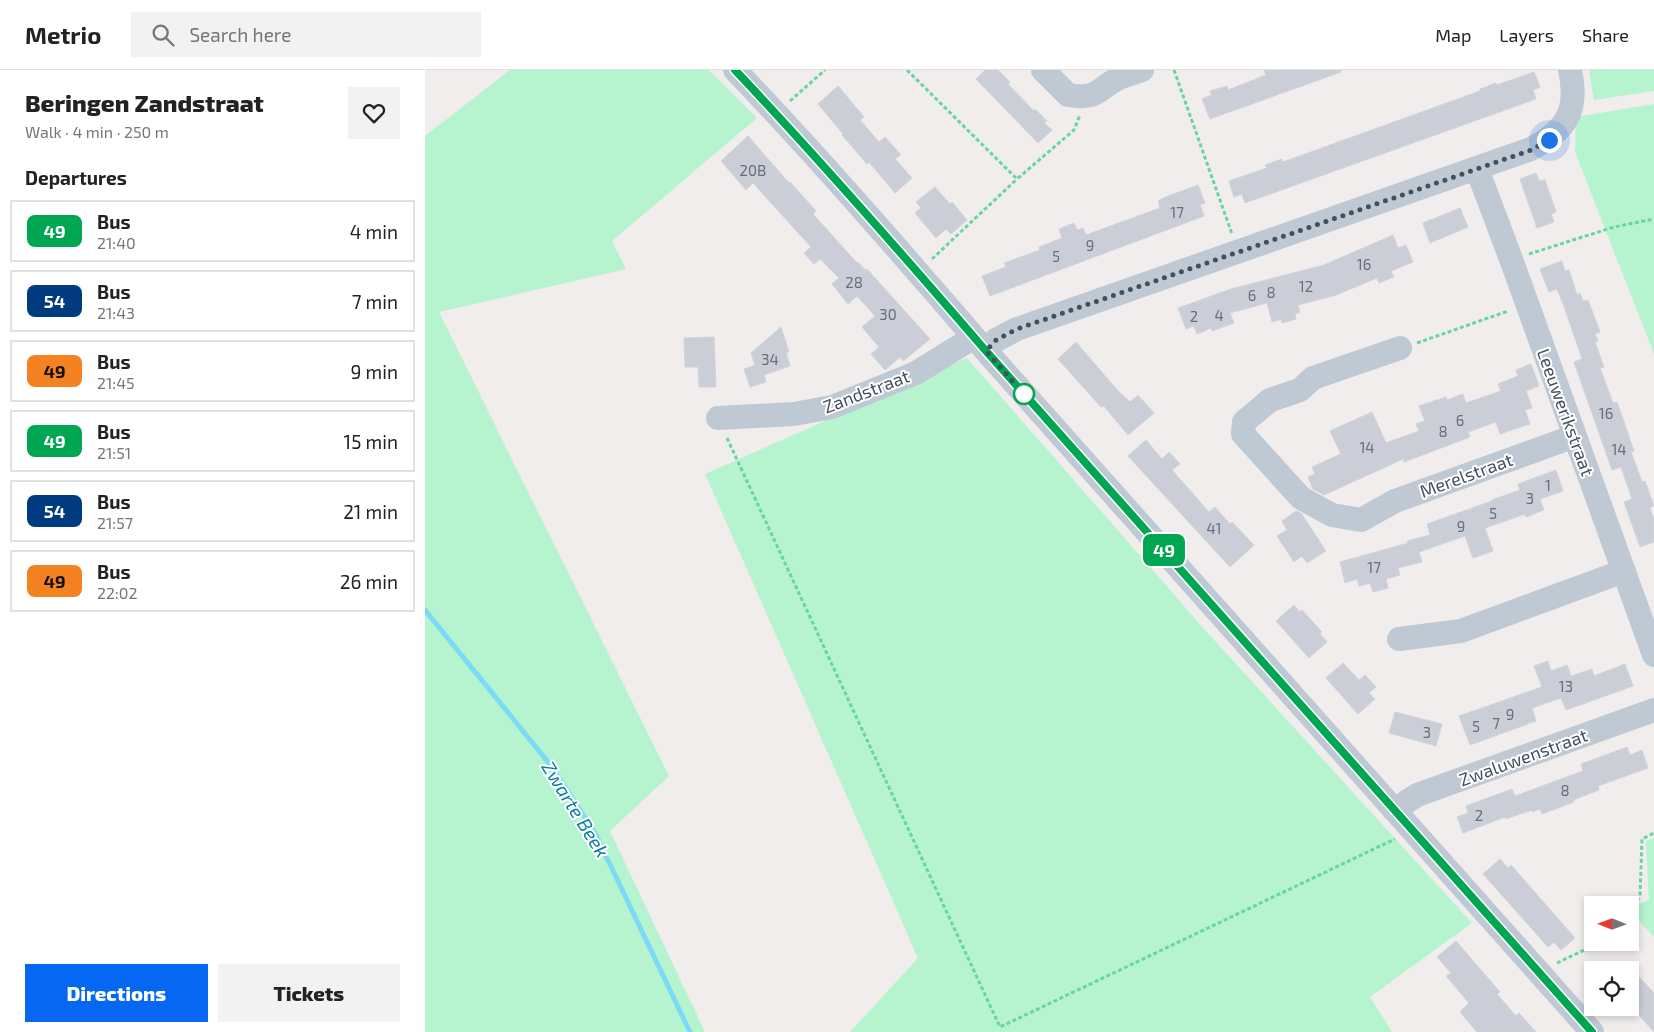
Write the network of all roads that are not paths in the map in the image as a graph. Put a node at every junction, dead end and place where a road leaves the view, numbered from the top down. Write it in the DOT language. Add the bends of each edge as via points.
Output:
graph roads {
  1 [pos="735,70"];
  2 [pos="1043,70"];
  3 [pos="1142,70"];
  4 [pos="1570,70"];
  5 [pos="1477,169"];
  6 [pos="980,344"];
  7 [pos="1400,348"];
  8 [pos="718,418"];
  9 [pos="1575,436"];
  10 [pos="1624,571"];
  11 [pos="1399,639"];
  12 [pos="1654,655"];
  13 [pos="1654,710"];
  14 [pos="1394,810"];
  15 [pos="1592,1032"];
  1 -- 6 [label="street"];
  2 -- 3 [label="street" via="1068,95 1088,96 1095,95 1118,78"];
  4 -- 5 [label="street, Zandstraat" via="1573,99 1569,116 1560,129 1531,150"];
  5 -- 6 [label="street, Zandstraat"];
  5 -- 9 [label="street, Leeuwerikstraat"];
  6 -- 8 [label="street, Zandstraat" via="832,407 795,414"];
  6 -- 14 [label="street"];
  7 -- 9 [label="street, Merelstraat" via="1313,378 1300,390 1270,400 1244,422 1243,434 1301,498 1332,514 1361,520 1395,501"];
  9 -- 10 [label="street, Leeuwerikstraat"];
  10 -- 11 [label="street" via="1461,631"];
  10 -- 12 [label="street, Leeuwerikstraat"];
  13 -- 14 [label="street, Zwaluwenstraat" via="1417,795"];
  14 -- 15 [label="street"];
}
